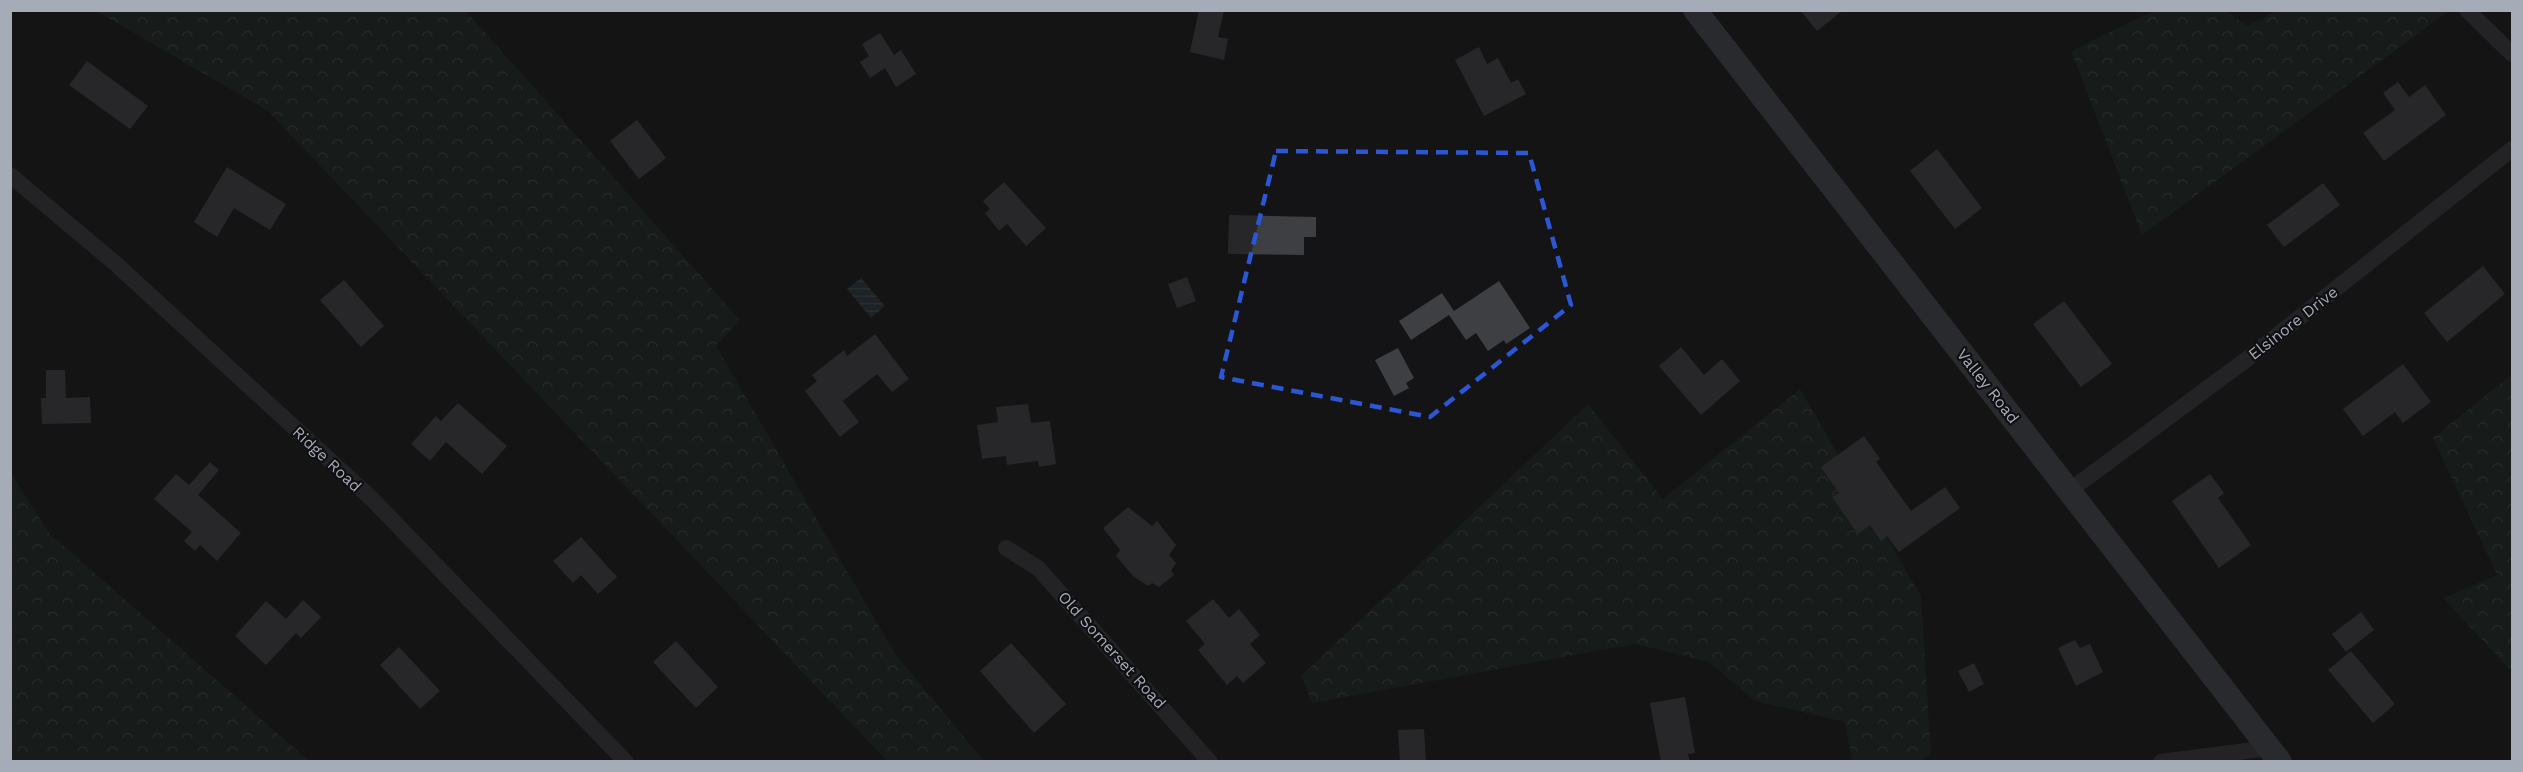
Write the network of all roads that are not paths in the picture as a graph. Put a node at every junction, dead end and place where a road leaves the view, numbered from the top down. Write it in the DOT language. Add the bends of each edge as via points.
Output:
graph roads {
  1 [pos="1695,10"];
  2 [pos="2467,10"];
  3 [pos="2512,54"];
  4 [pos="2512,149"];
  5 [pos="10,175"];
  6 [pos="2069,490"];
  7 [pos="1006,548"];
  8 [pos="2275,755"];
  9 [pos="626,762"];
  10 [pos="1210,762"];
  11 [pos="2161,762"];
  1 -- 6 [label="main road, Valley Road"];
  2 -- 3 [label="street"];
  4 -- 6 [label="street, Elsinore Drive" via="2251,356"];
  5 -- 9 [label="street, Ridge Road" via="116,264 372,499"];
  6 -- 8 [label="main road, Valley Road"];
  7 -- 10 [label="street, Old Somerset Road" via="1038,568"];
  8 -- 11 [label="street"];
}
